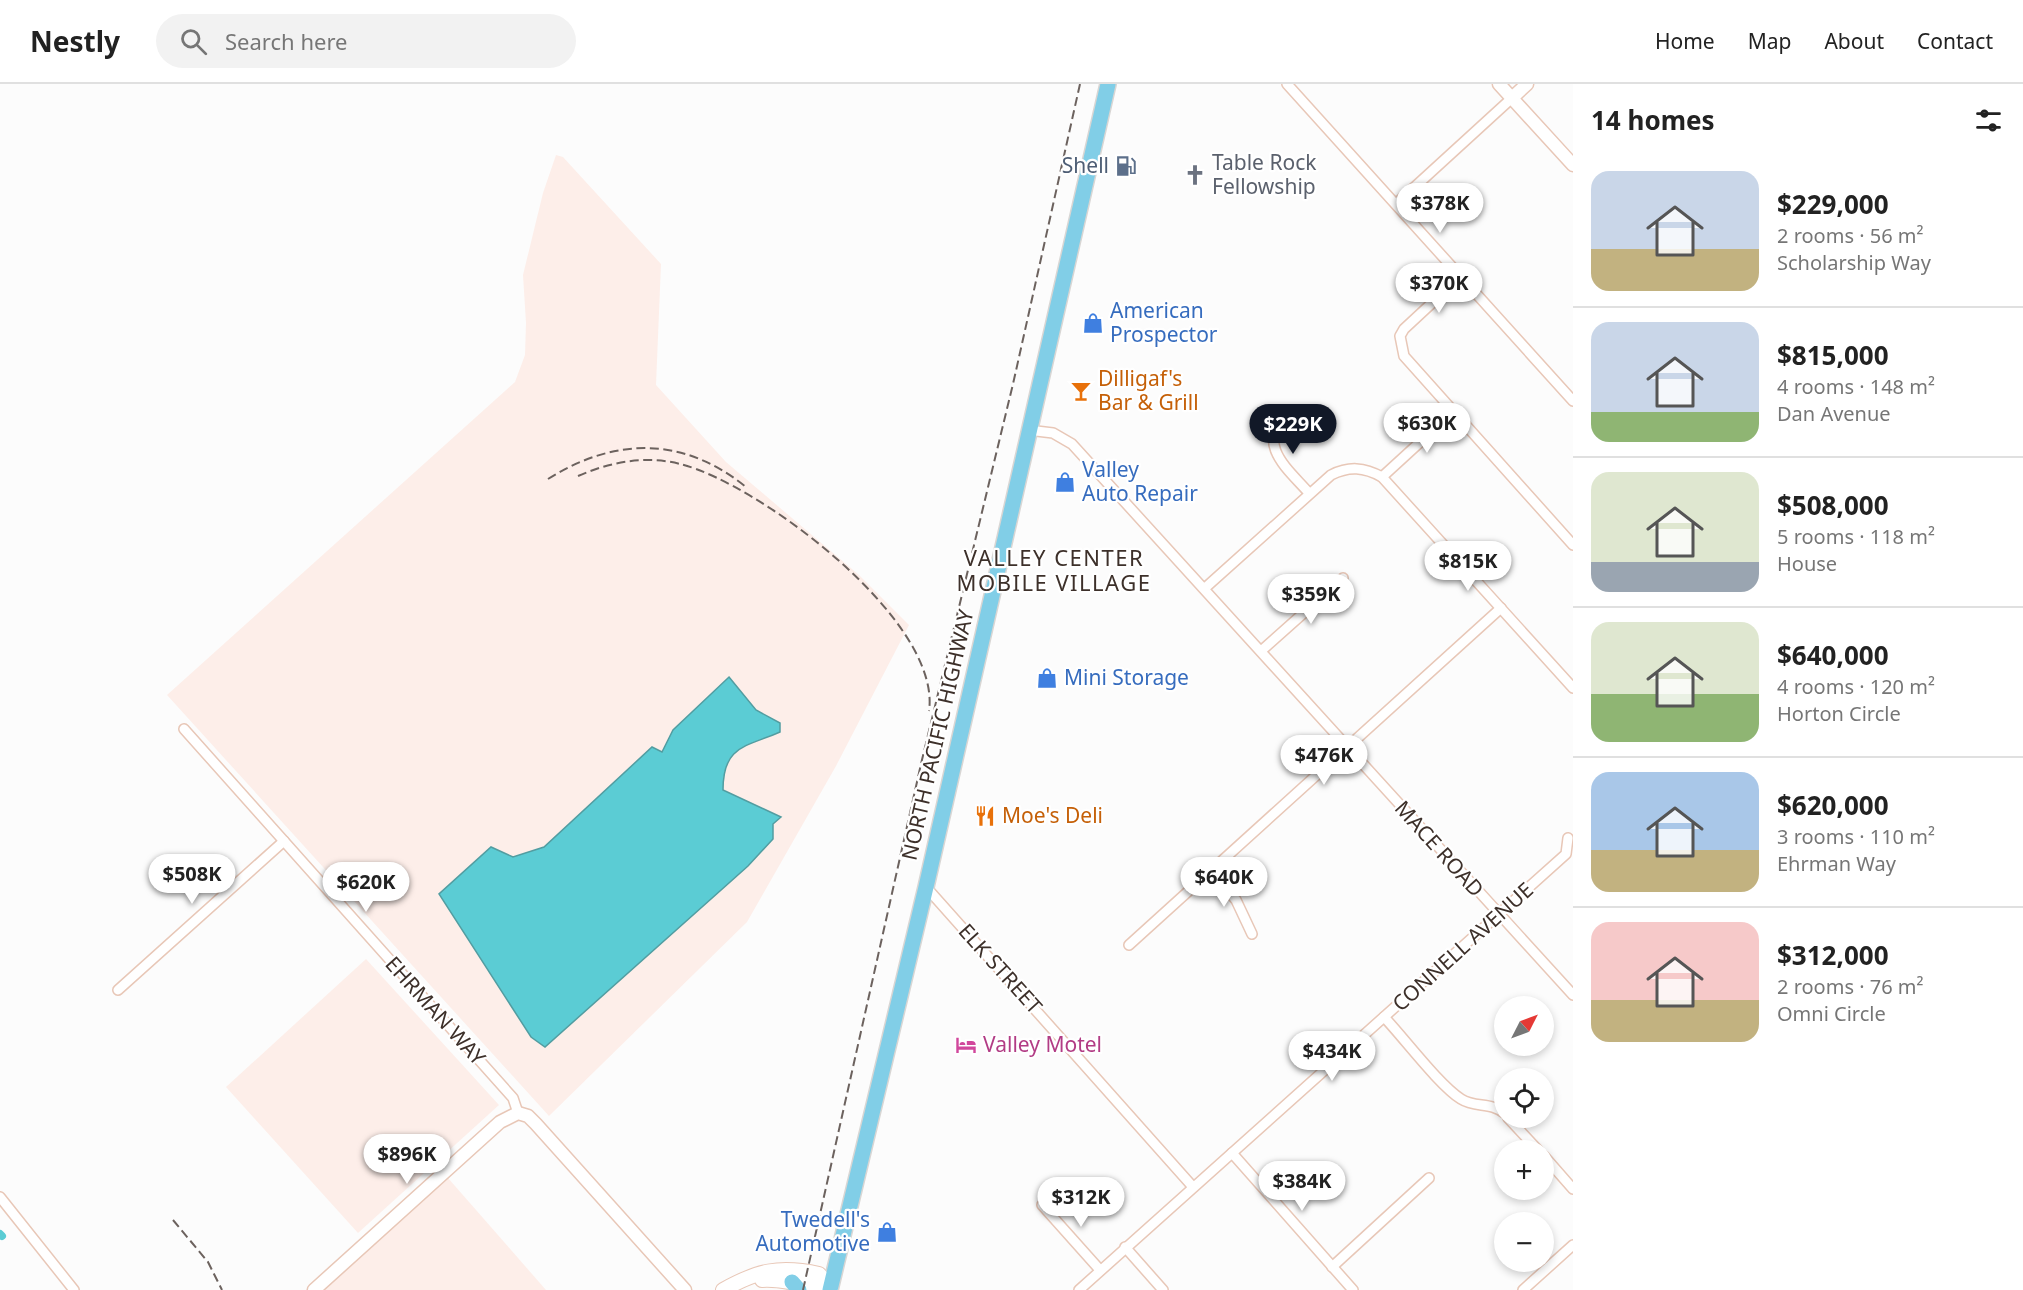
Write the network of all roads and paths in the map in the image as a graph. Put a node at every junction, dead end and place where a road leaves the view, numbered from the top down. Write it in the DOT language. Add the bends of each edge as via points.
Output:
graph roads {
  1 [pos="1108,84"];
  2 [pos="1287,84"];
  3 [pos="1499,84"];
  4 [pos="1527,84"];
  5 [pos="1512,99"];
  6 [pos="1573,165"];
  7 [pos="1396,204"];
  8 [pos="1460,277"];
  9 [pos="1573,401"];
  10 [pos="1285,412"];
  11 [pos="1453,412"];
  12 [pos="1028,430"];
  13 [pos="1382,477"];
  14 [pos="1309,493"];
  15 [pos="1573,545"];
  16 [pos="1343,578"];
  17 [pos="1204,588"];
  18 [pos="1501,608"];
  19 [pos="1261,651"];
  20 [pos="1573,688"];
  21 [pos="184,729"];
  22 [pos="1347,747"];
  23 [pos="1568,838"];
  24 [pos="284,841"];
  25 [pos="1570,857"];
  26 [pos="1211,871"];
  27 [pos="926,886"];
  28 [pos="1499,915"];
  29 [pos="1252,934"];
  30 [pos="1129,945"];
  31 [pos="118,990"];
  32 [pos="1573,994"];
  33 [pos="1384,1017"];
  34 [pos="1494,1106"];
  35 [pos="519,1113"];
  36 [pos="1517,1128"];
  37 [pos="1529,1140"];
  38 [pos="1232,1153"];
  39 [pos="1554,1167"];
  40 [pos="1429,1178"];
  41 [pos="1193,1187"];
  42 [pos="1573,1189"];
  43 [pos="0,1197"];
  44 [pos="1042,1204"];
  45 [pos="1573,1245"];
  46 [pos="1125,1246"];
  47 [pos="1332,1267"];
  48 [pos="1100,1269"];
  49 [pos="740,1281"];
  50 [pos="795,1286"];
  51 [pos="833,1289"];
  52 [pos="74,1290"];
  53 [pos="314,1290"];
  54 [pos="685,1290"];
  55 [pos="723,1290"];
  56 [pos="1079,1290"];
  57 [pos="1163,1290"];
  58 [pos="1353,1290"];
  59 [pos="1523,1290"];
  1 -- 12 [label="main road, NORTH PACIFIC HIGHWAY"];
  2 -- 7 [label="street"];
  3 -- 5 [label="street"];
  4 -- 5 [label="street"];
  5 -- 6 [label="street"];
  5 -- 7 [label="street"];
  7 -- 8 [label="street"];
  8 -- 9 [label="street"];
  8 -- 11 [label="street" via="1400,336 1404,356"];
  10 -- 14 [label="street" via="1274,430 1275,451"];
  11 -- 13 [label="street"];
  11 -- 15 [label="street"];
  12 -- 17 [label="street, MACE ROAD" via="1053,434 1072,444"];
  12 -- 27 [label="main road, NORTH PACIFIC HIGHWAY"];
  13 -- 14 [label="street" via="1372,471 1348,468 1331,475"];
  13 -- 18 [label="street"];
  14 -- 17 [label="street"];
  16 -- 19 [label="street"];
  17 -- 19 [label="street, MACE ROAD"];
  18 -- 20 [label="street"];
  18 -- 22 [label="street"];
  19 -- 22 [label="street, MACE ROAD"];
  21 -- 24 [label="street, EHRMAN WAY"];
  22 -- 26 [label="street"];
  22 -- 28 [label="street, MACE ROAD"];
  23 -- 25 [label="street, CONNELL AVENUE"];
  24 -- 31 [label="street"];
  24 -- 35 [label="street, EHRMAN WAY" via="513,1098"];
  25 -- 28 [label="street, CONNELL AVENUE"];
  26 -- 29 [label="street" via="1236,900"];
  26 -- 30 [label="street"];
  27 -- 41 [label="street, ELK STREET"];
  27 -- 51 [label="main road, NORTH PACIFIC HIGHWAY"];
  28 -- 32 [label="street, MACE ROAD"];
  28 -- 33 [label="street, CONNELL AVENUE"];
  33 -- 34 [label="street" via="1463,1100"];
  33 -- 38 [label="street, CONNELL AVENUE"];
  35 -- 53 [label="street" via="500,1122"];
  35 -- 54 [label="street, EHRMAN WAY" via="536,1124"];
  36 -- 37 [label="street"];
  38 -- 41 [label="street, CONNELL AVENUE"];
  38 -- 47 [label="street"];
  39 -- 42 [label="street"];
  40 -- 47 [label="street"];
  41 -- 46 [label="street, CONNELL AVENUE"];
  43 -- 52 [label="street"];
  44 -- 48 [label="street"];
  45 -- 59 [label="street"];
  46 -- 48 [label="street, CONNELL AVENUE"];
  46 -- 57 [label="street"];
  47 -- 58 [label="street"];
  48 -- 56 [label="street, CONNELL AVENUE"];
  49 -- 50 [label="main road"];
  49 -- 51 [label="main road" via="758,1271 808,1271 819,1274"];
  49 -- 55 [label="main road"];
  50 -- 51 [label="main road"];
}
